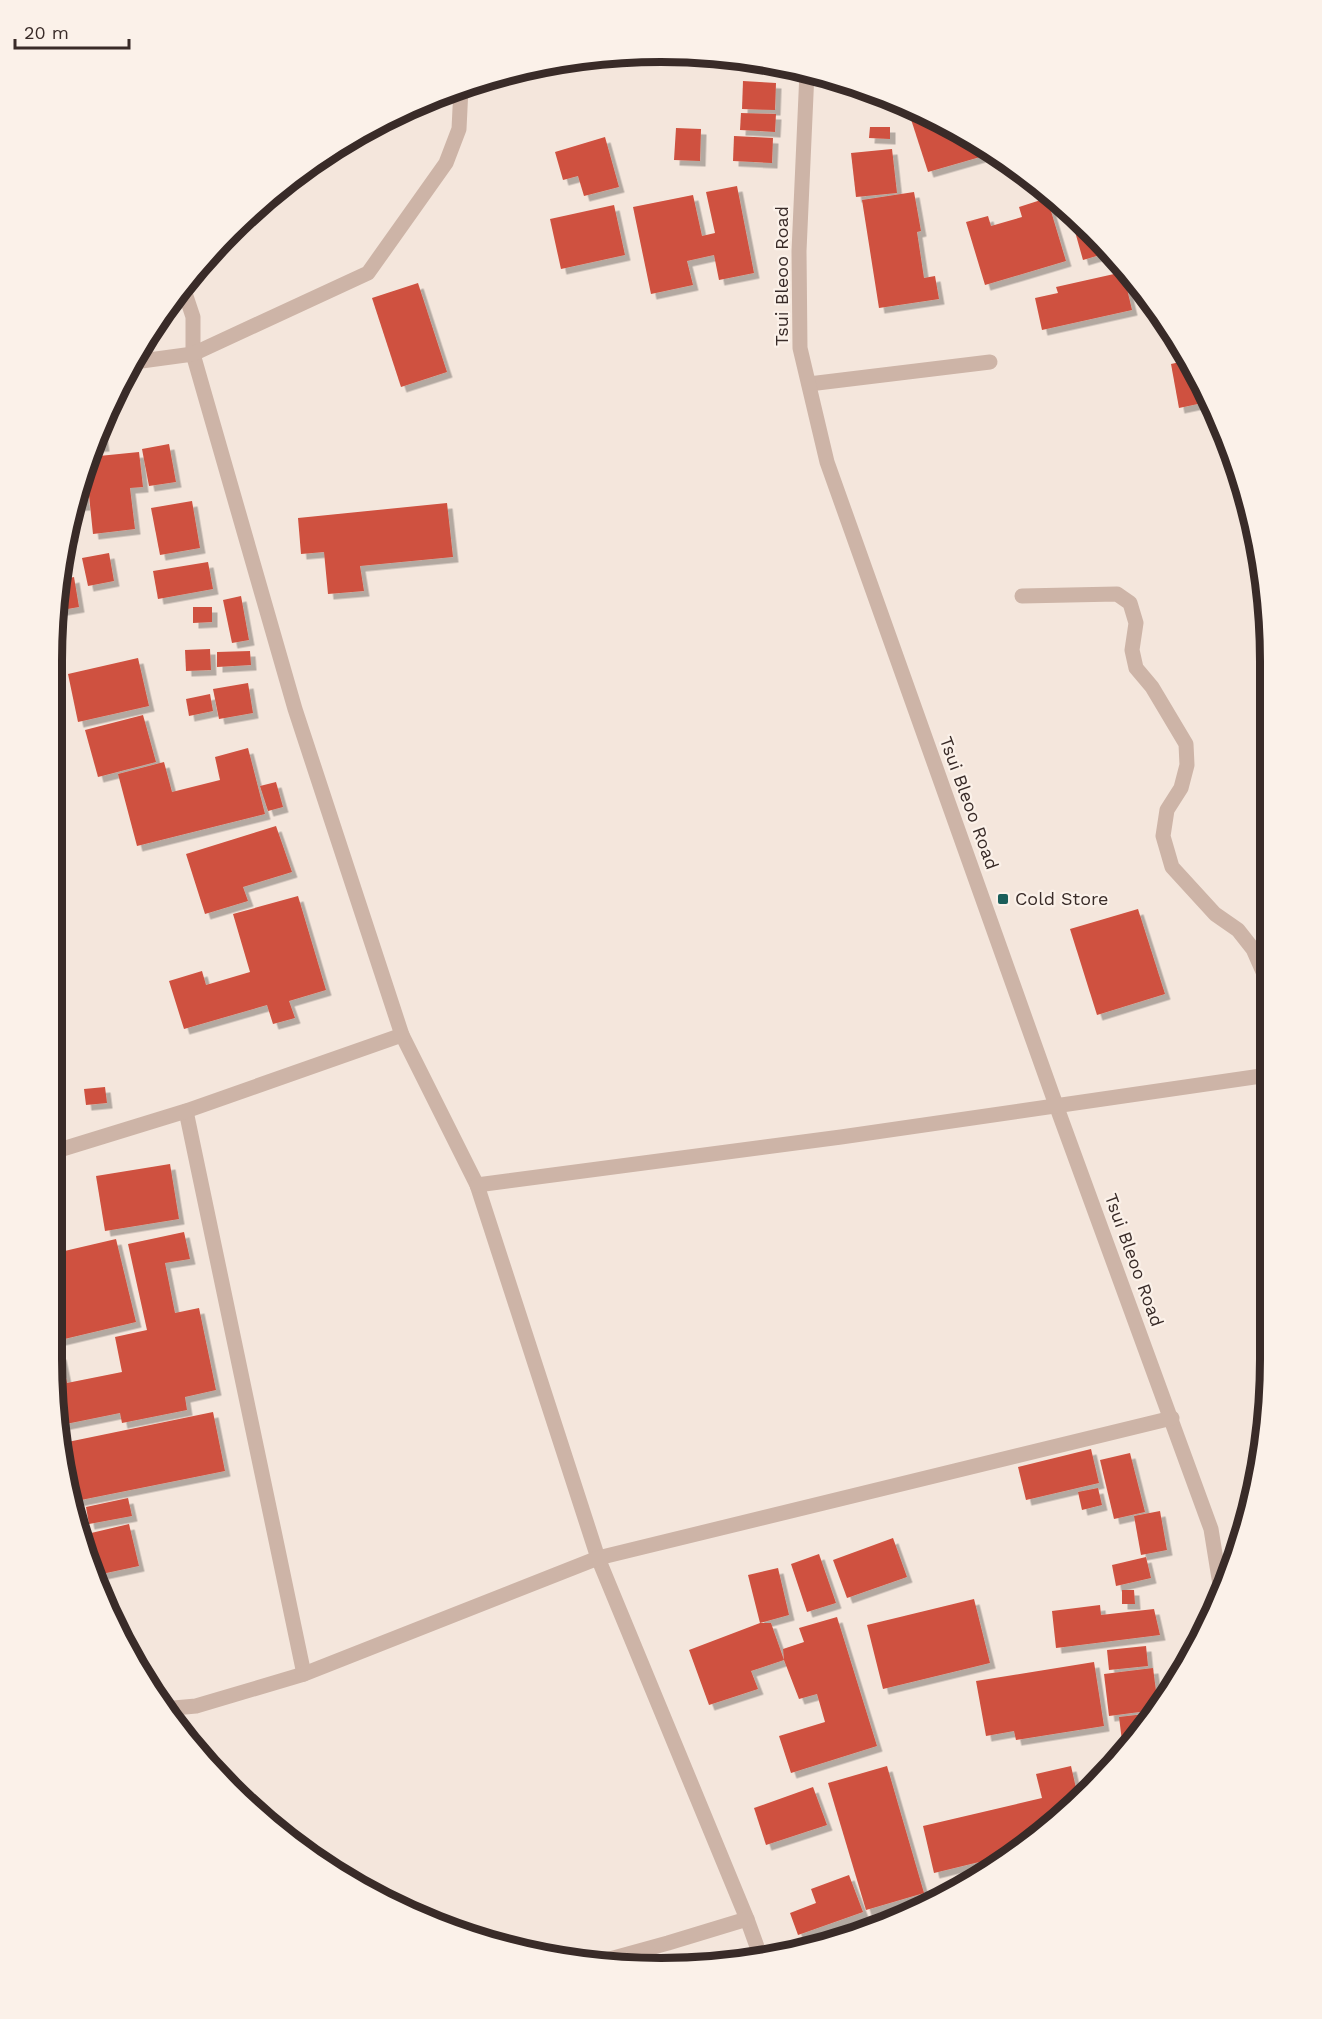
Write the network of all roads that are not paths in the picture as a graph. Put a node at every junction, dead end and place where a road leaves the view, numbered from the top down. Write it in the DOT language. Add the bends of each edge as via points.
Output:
graph roads {
  1 [pos="807,80"];
  2 [pos="461,96"];
  3 [pos="186,295"];
  4 [pos="193,354"];
  5 [pos="142,361"];
  6 [pos="990,362"];
  7 [pos="808,384"];
  8 [pos="1022,596"];
  9 [pos="1260,965"];
  10 [pos="402,1035"];
  11 [pos="1260,1076"];
  12 [pos="1056,1105"];
  13 [pos="186,1111"];
  14 [pos="62,1149"];
  15 [pos="477,1185"];
  16 [pos="1172,1418"];
  17 [pos="598,1558"];
  18 [pos="1219,1577"];
  19 [pos="304,1674"];
  20 [pos="175,1708"];
  21 [pos="747,1918"];
  22 [pos="758,1949"];
  23 [pos="621,1956"];
  1 -- 7 [label="street, Tsui Bleoo Road" via="799,262 800,348"];
  2 -- 4 [label="street" via="459,129 446,163 368,273"];
  3 -- 4 [label="street" via="193,317"];
  4 -- 5 [label="street"];
  4 -- 10 [label="street" via="295,709"];
  6 -- 7 [label="street"];
  7 -- 12 [label="street, Tsui Bleoo Road" via="831,473"];
  8 -- 9 [label="street" via="1117,594 1130,603 1136,623 1132,650 1136,668 1186,744 1187,765 1181,788 1167,810 1163,836 1172,867 1215,914 1238,930"];
  10 -- 13 [label="street"];
  10 -- 15 [label="street"];
  11 -- 12 [label="street"];
  12 -- 15 [label="street"];
  12 -- 16 [label="street, Tsui Bleoo Road"];
  13 -- 14 [label="street"];
  13 -- 19 [label="street"];
  15 -- 17 [label="street"];
  16 -- 17 [label="street"];
  16 -- 18 [label="street, Tsui Bleoo Road" via="1211,1529"];
  17 -- 19 [label="street"];
  17 -- 21 [label="street"];
  19 -- 20 [label="street" via="196,1706"];
  21 -- 22 [label="street"];
  21 -- 23 [label="street"];
}
